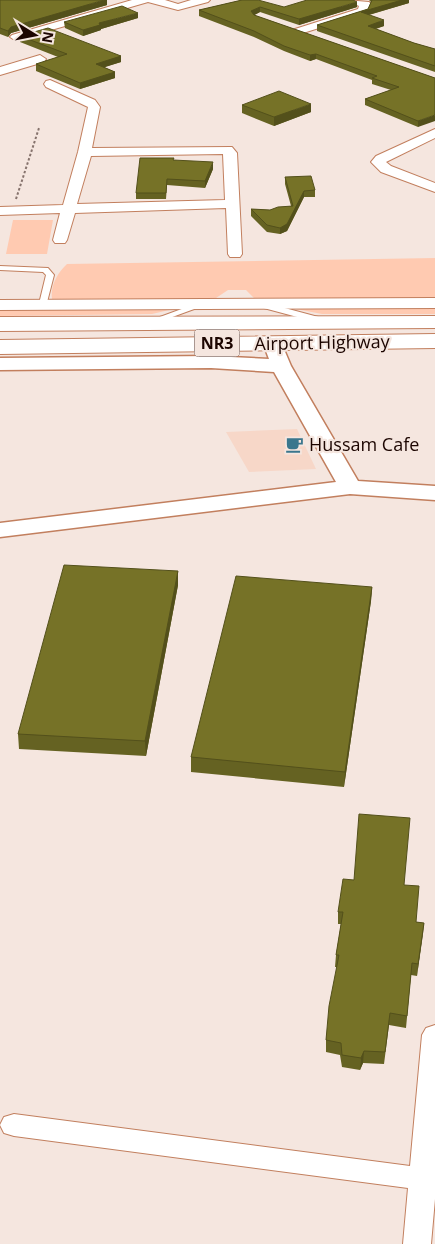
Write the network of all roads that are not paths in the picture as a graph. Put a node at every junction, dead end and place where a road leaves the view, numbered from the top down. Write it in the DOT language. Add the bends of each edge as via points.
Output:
graph roads {
  1 [pos="144,0"];
  2 [pos="152,0"];
  3 [pos="204,0"];
  4 [pos="352,0"];
  5 [pos="48,28"];
  6 [pos="66,35"];
  7 [pos="16,37"];
  8 [pos="317,37"];
  9 [pos="40,59"];
  10 [pos="4,67"];
  11 [pos="50,84"];
  12 [pos="434,134"];
  13 [pos="85,152"];
  14 [pos="435,188"];
  15 [pos="232,204"];
  16 [pos="69,208"];
  17 [pos="6,211"];
  18 [pos="60,240"];
  19 [pos="235,254"];
  20 [pos="0,268"];
  21 [pos="209,302"];
  22 [pos="255,303"];
  23 [pos="435,303"];
  24 [pos="43,304"];
  25 [pos="0,305"];
  26 [pos="150,322"];
  27 [pos="327,322"];
  28 [pos="435,322"];
  29 [pos="0,324"];
  30 [pos="435,341"];
  31 [pos="274,342"];
  32 [pos="0,347"];
  33 [pos="0,364"];
  34 [pos="280,366"];
  35 [pos="350,487"];
  36 [pos="435,493"];
  37 [pos="0,530"];
  38 [pos="435,1035"];
  39 [pos="14,1125"];
  40 [pos="423,1179"];
  41 [pos="417,1244"];
  1 -- 5 [label="street"];
  2 -- 3 [label="street" via="178,8"];
  4 -- 8 [label="street" via="365,4 362,11 295,30"];
  5 -- 6 [label="street"];
  5 -- 7 [label="street"];
  9 -- 10 [label="street"];
  11 -- 13 [label="street" via="93,105"];
  12 -- 14 [label="street" via="378,162 386,169"];
  13 -- 15 [label="street" via="227,150 230,153"];
  13 -- 16 [label="street"];
  15 -- 16 [label="street"];
  15 -- 19 [label="street"];
  16 -- 17 [label="street"];
  16 -- 18 [label="street"];
  20 -- 24 [label="lane" via="45,270 50,275"];
  21 -- 22 [label="street"];
  21 -- 24 [label="street"];
  21 -- 26 [label="lane"];
  22 -- 23 [label="street"];
  22 -- 27 [label="lane"];
  24 -- 25 [label="street"];
  26 -- 27 [label="highway, Airport Highway / NR3"];
  26 -- 29 [label="highway, Airport Highway / NR3"];
  27 -- 28 [label="highway, Airport Highway / NR3"];
  30 -- 31 [label="highway, Airport Highway / NR3"];
  31 -- 32 [label="highway, Airport Highway / NR3"];
  31 -- 34 [label="street"];
  33 -- 34 [label="street" via="211,362"];
  34 -- 35 [label="street"];
  35 -- 36 [label="street"];
  35 -- 37 [label="street"];
  38 -- 40 [label="street"];
  39 -- 40 [label="street"];
  40 -- 41 [label="street"];
}
